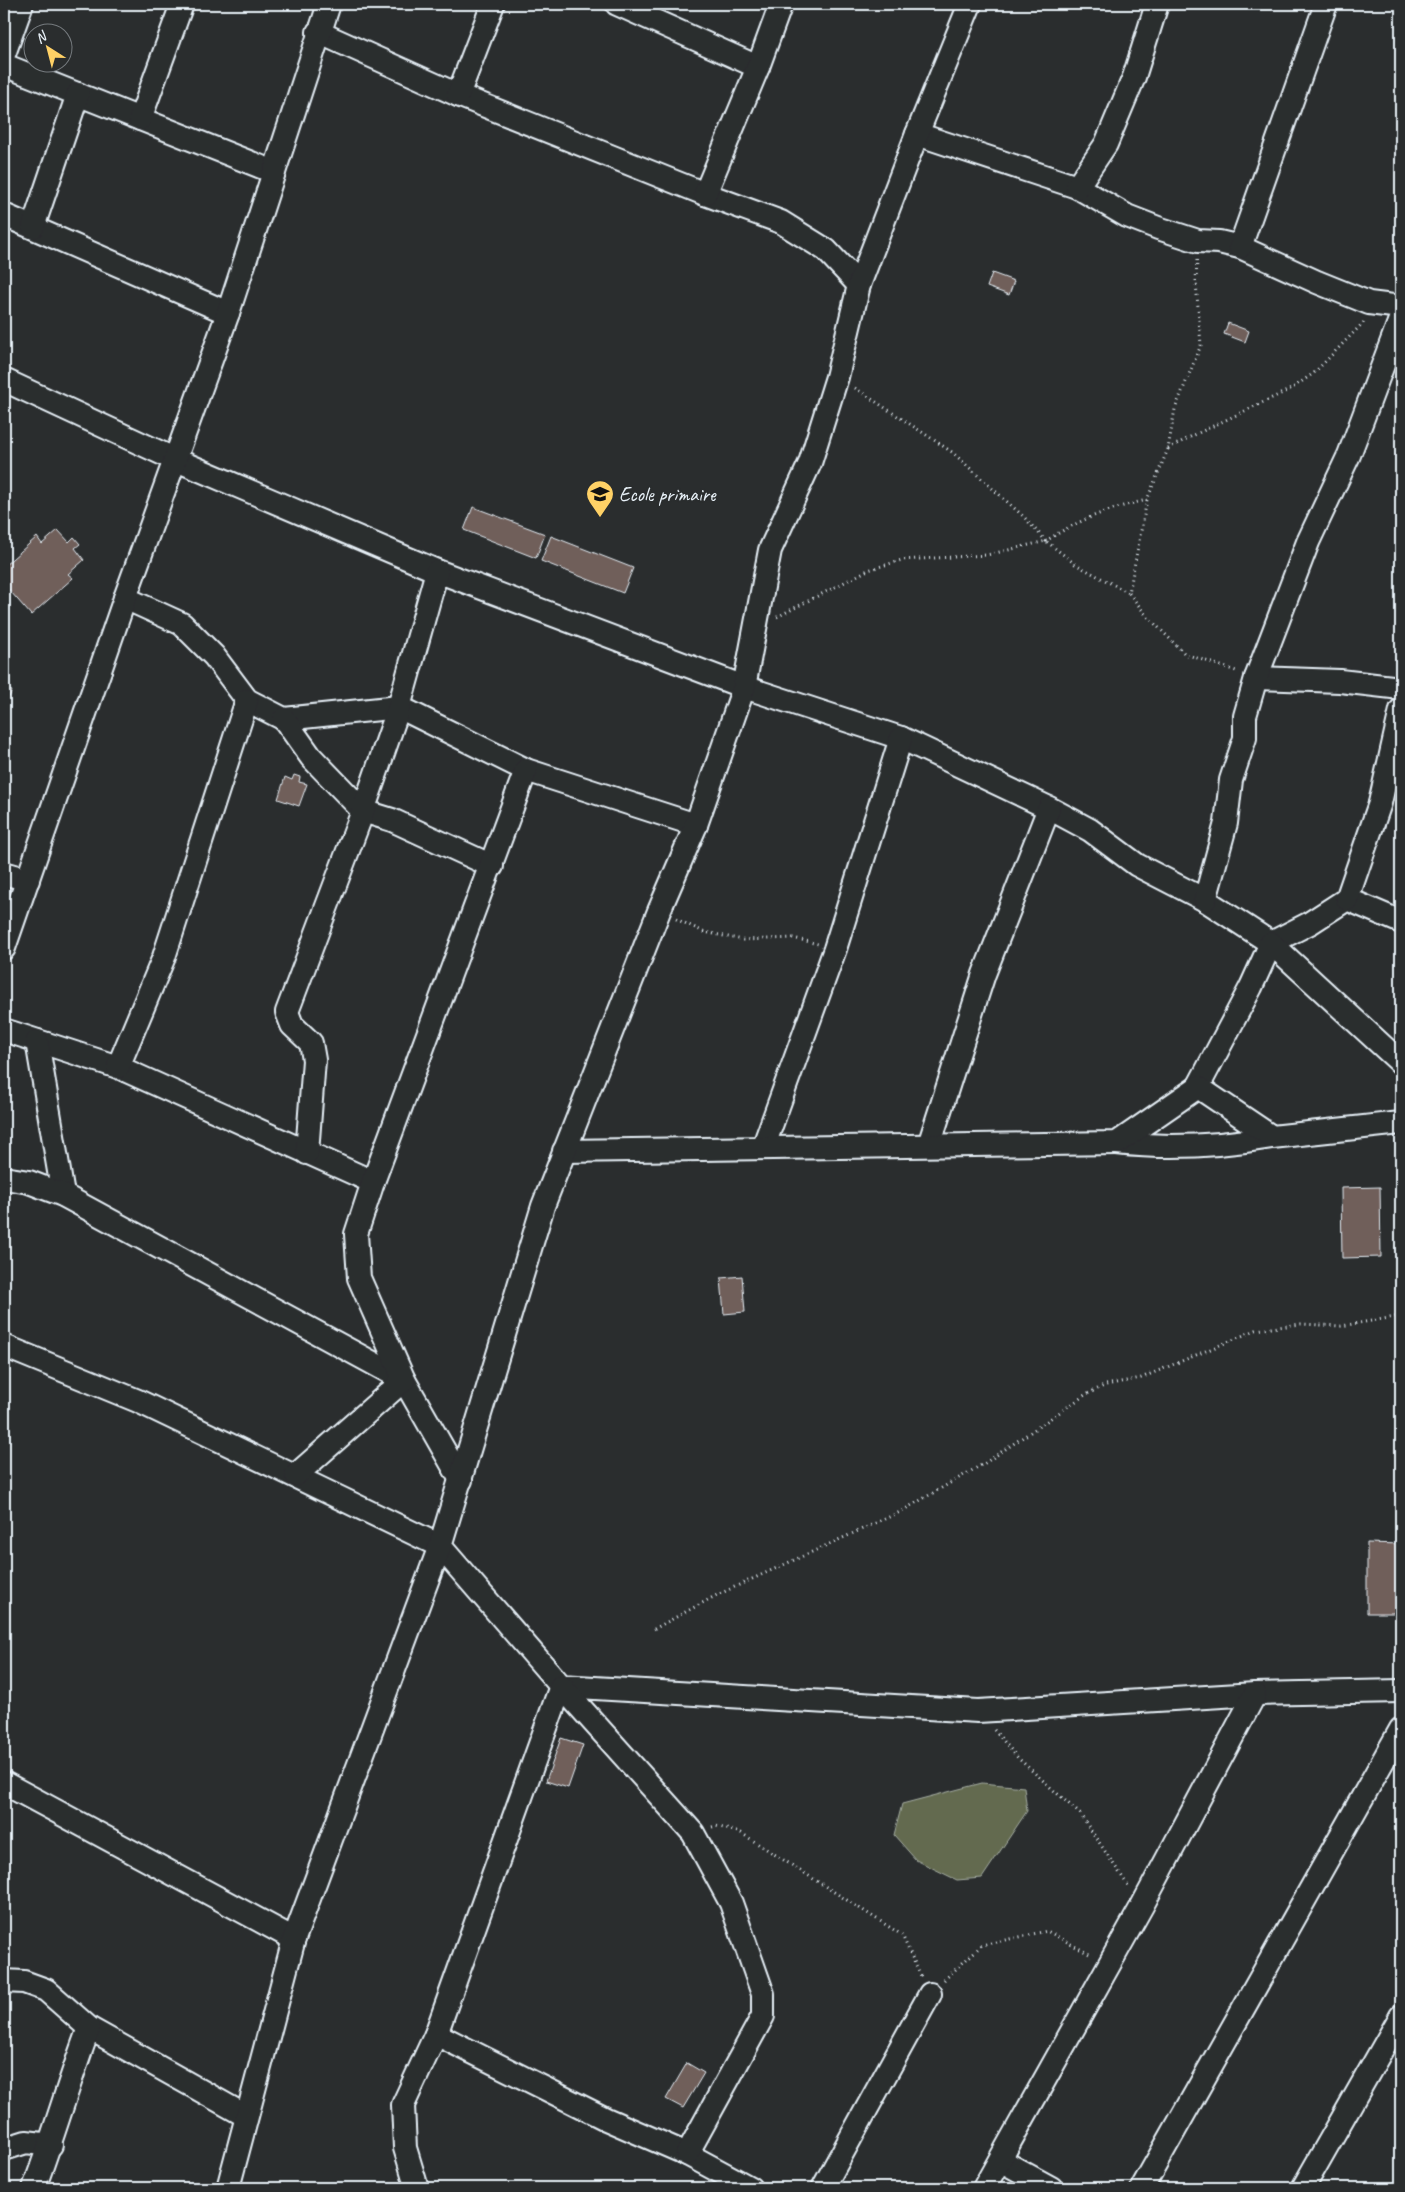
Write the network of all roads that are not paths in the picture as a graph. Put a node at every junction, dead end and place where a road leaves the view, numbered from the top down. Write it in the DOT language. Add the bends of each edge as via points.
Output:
graph roads {
  1 [pos="22,4"];
  2 [pos="182,4"];
  3 [pos="329,4"];
  4 [pos="493,4"];
  5 [pos="617,4"];
  6 [pos="781,4"];
  7 [pos="970,4"];
  8 [pos="1157,4"];
  9 [pos="1326,4"];
  10 [pos="318,32"];
  11 [pos="4,54"];
  12 [pos="4,64"];
  13 [pos="758,66"];
  14 [pos="78,94"];
  15 [pos="458,95"];
  16 [pos="140,119"];
  17 [pos="917,134"];
  18 [pos="274,172"];
  19 [pos="1077,187"];
  20 [pos="705,194"];
  21 [pos="4,215"];
  22 [pos="33,227"];
  23 [pos="1240,247"];
  24 [pos="859,285"];
  25 [pos="1401,307"];
  26 [pos="228,313"];
  27 [pos="1401,317"];
  28 [pos="4,380"];
  29 [pos="174,459"];
  30 [pos="437,571"];
  31 [pos="124,598"];
  32 [pos="1256,678"];
  33 [pos="744,687"];
  34 [pos="1401,688"];
  35 [pos="246,700"];
  36 [pos="399,707"];
  37 [pos="1401,710"];
  38 [pos="284,719"];
  39 [pos="901,738"];
  40 [pos="526,770"];
  41 [pos="1049,808"];
  42 [pos="363,811"];
  43 [pos="696,825"];
  44 [pos="492,866"];
  45 [pos="4,873"];
  46 [pos="28,880"];
  47 [pos="1347,899"];
  48 [pos="1205,900"];
  49 [pos="1401,922"];
  50 [pos="1271,943"];
  51 [pos="4,948"];
  52 [pos="4,1030"];
  53 [pos="36,1041"];
  54 [pos="1401,1063"];
  55 [pos="118,1067"];
  56 [pos="1198,1087"];
  57 [pos="1401,1123"];
  58 [pos="1272,1137"];
  59 [pos="1117,1143"];
  60 [pos="929,1145"];
  61 [pos="764,1148"];
  62 [pos="564,1151"];
  63 [pos="307,1153"];
  64 [pos="4,1178"];
  65 [pos="373,1182"];
  66 [pos="63,1195"];
  67 [pos="4,1346"];
  68 [pos="404,1380"];
  69 [pos="296,1475"];
  70 [pos="460,1480"];
  71 [pos="440,1546"];
  72 [pos="562,1686"];
  73 [pos="1401,1691"];
  74 [pos="1255,1694"];
  75 [pos="1401,1729"];
  76 [pos="4,1784"];
  77 [pos="294,1939"];
  78 [pos="4,1981"];
  79 [pos="930,1994"];
  80 [pos="1401,2016"];
  81 [pos="89,2028"];
  82 [pos="436,2034"];
  83 [pos="246,2116"];
  84 [pos="50,2145"];
  85 [pos="4,2149"];
  86 [pos="687,2154"];
  87 [pos="1000,2160"];
  88 [pos="34,2188"];
  89 [pos="228,2188"];
  90 [pos="417,2188"];
  91 [pos="750,2188"];
  92 [pos="823,2188"];
  93 [pos="984,2188"];
  94 [pos="1051,2188"];
  95 [pos="1142,2188"];
  96 [pos="1304,2188"];
  1 -- 11 [label="street"];
  2 -- 16 [label="street"];
  3 -- 10 [label="street"];
  4 -- 15 [label="street"];
  5 -- 13 [label="street"];
  6 -- 13 [label="street"];
  7 -- 17 [label="street"];
  8 -- 19 [label="street" via="1134,77 1106,144"];
  9 -- 23 [label="street"];
  10 -- 15 [label="street"];
  10 -- 18 [label="street"];
  12 -- 14 [label="street"];
  13 -- 20 [label="street"];
  14 -- 16 [label="street"];
  14 -- 22 [label="street"];
  15 -- 20 [label="street"];
  16 -- 18 [label="street"];
  17 -- 19 [label="street"];
  17 -- 24 [label="street"];
  18 -- 26 [label="street"];
  19 -- 23 [label="street" via="1127,216 1198,241"];
  20 -- 24 [label="street" via="781,222 826,250"];
  21 -- 22 [label="street"];
  22 -- 26 [label="street"];
  23 -- 25 [label="street" via="1369,303"];
  24 -- 33 [label="street" via="837,377 810,463 770,550"];
  26 -- 29 [label="street"];
  27 -- 32 [label="street" via="1349,455 1308,542"];
  28 -- 29 [label="street"];
  29 -- 30 [label="street"];
  29 -- 31 [label="street"];
  30 -- 33 [label="street"];
  30 -- 36 [label="street"];
  31 -- 35 [label="street" via="182,624 214,656"];
  31 -- 46 [label="street"];
  32 -- 34 [label="street" via="1340,681"];
  32 -- 48 [label="street" via="1245,716 1245,738 1231,780 1226,823"];
  33 -- 39 [label="street"];
  33 -- 43 [label="street"];
  35 -- 38 [label="street"];
  35 -- 55 [label="street" via="164,957"];
  36 -- 38 [label="street"];
  36 -- 40 [label="street"];
  36 -- 42 [label="street"];
  37 -- 47 [label="street" via="1380,803"];
  38 -- 42 [label="street" via="311,757"];
  39 -- 41 [label="street"];
  39 -- 61 [label="street" via="836,948"];
  40 -- 43 [label="street"];
  40 -- 44 [label="street"];
  41 -- 48 [label="street" via="1090,830 1137,865"];
  41 -- 60 [label="street" via="984,974"];
  42 -- 44 [label="street" via="392,820"];
  42 -- 63 [label="street" via="287,1012 292,1025 312,1043 314,1060"];
  43 -- 62 [label="street"];
  44 -- 65 [label="street"];
  45 -- 46 [label="street"];
  46 -- 51 [label="street"];
  47 -- 49 [label="street"];
  47 -- 50 [label="street"];
  48 -- 50 [label="street"];
  50 -- 54 [label="street"];
  50 -- 56 [label="street"];
  52 -- 53 [label="street"];
  53 -- 55 [label="street"];
  53 -- 66 [label="street"];
  55 -- 63 [label="street"];
  56 -- 58 [label="street"];
  56 -- 59 [label="street"];
  57 -- 58 [label="street"];
  58 -- 59 [label="street" via="1234,1144 1156,1147"];
  59 -- 60 [label="street"];
  60 -- 61 [label="street"];
  61 -- 62 [label="street"];
  62 -- 70 [label="street" via="543,1206"];
  63 -- 65 [label="street"];
  64 -- 66 [label="street" via="29,1182"];
  65 -- 68 [label="street" via="356,1234 359,1278"];
  66 -- 68 [label="street"];
  67 -- 69 [label="street" via="138,1401"];
  68 -- 69 [label="street"];
  68 -- 70 [label="street"];
  69 -- 71 [label="street"];
  70 -- 71 [label="street"];
  71 -- 72 [label="street"];
  71 -- 77 [label="street"];
  72 -- 74 [label="street" via="978,1711"];
  72 -- 82 [label="street"];
  72 -- 86 [label="street" via="693,1833 731,1902 763,1994 763,2016"];
  73 -- 74 [label="street"];
  74 -- 87 [label="street" via="1142,1906"];
  75 -- 95 [label="street"];
  76 -- 77 [label="street"];
  77 -- 83 [label="street"];
  78 -- 81 [label="street" via="24,1982 46,1990"];
  79 -- 92 [label="street"];
  80 -- 96 [label="street"];
  81 -- 83 [label="street"];
  81 -- 84 [label="street" via="69,2080"];
  82 -- 86 [label="street" via="606,2119"];
  82 -- 90 [label="street" via="403,2106 404,2148"];
  83 -- 89 [label="street"];
  84 -- 85 [label="street" via="26,2142"];
  84 -- 88 [label="street"];
  86 -- 91 [label="street"];
  87 -- 93 [label="street"];
  87 -- 94 [label="street"];
}
